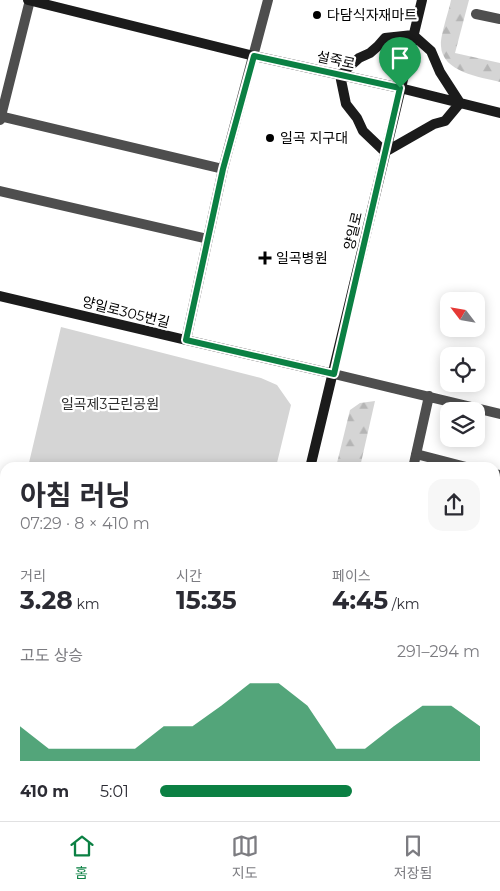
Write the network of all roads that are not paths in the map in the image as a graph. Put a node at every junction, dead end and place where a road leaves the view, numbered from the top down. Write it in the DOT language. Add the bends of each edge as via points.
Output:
graph roads {
  1 [pos="29,0"];
  2 [pos="268,0"];
  3 [pos="422,0"];
  4 [pos="476,14"];
  5 [pos="500,19"];
  6 [pos="413,35"];
  7 [pos="254,56"];
  8 [pos="340,75"];
  9 [pos="400,88"];
  10 [pos="460,103"];
  11 [pos="500,113"];
  12 [pos="0,117"];
  13 [pos="385,152"];
  14 [pos="223,169"];
  15 [pos="0,190"];
  16 [pos="208,240"];
  17 [pos="0,296"];
  18 [pos="186,340"];
  19 [pos="334,374"];
  20 [pos="429,396"];
  21 [pos="500,414"];
  22 [pos="416,454"];
  23 [pos="312,462"];
  24 [pos="414,462"];
  25 [pos="447,462"];
  1 -- 7 [label="main road, 설죽로"];
  1 -- 12 [label="street, 설죽로"];
  2 -- 7 [label="street"];
  3 -- 6 [label="main road, 양일로"];
  4 -- 5 [label="street"];
  6 -- 8 [label="main road" via="385,38"];
  6 -- 9 [label="main road, 양일로"];
  6 -- 10 [label="main road" via="431,51"];
  7 -- 8 [label="main road, 설죽로"];
  7 -- 14 [label="street"];
  8 -- 9 [label="main road, 설죽로"];
  8 -- 13 [label="main road" via="346,104 363,132"];
  9 -- 10 [label="main road, 설죽로"];
  9 -- 13 [label="main road, 양일로"];
  10 -- 11 [label="main road, 설죽로"];
  10 -- 13 [label="main road" via="445,121"];
  12 -- 14 [label="street, 설죽로"];
  13 -- 19 [label="main road, 양일로"];
  14 -- 16 [label="street"];
  15 -- 16 [label="street"];
  16 -- 18 [label="street"];
  17 -- 18 [label="main road, 양일로305번길"];
  18 -- 19 [label="main road, 양일로305번길"];
  19 -- 20 [label="street"];
  19 -- 23 [label="main road, 양일로"];
  20 -- 21 [label="street"];
  20 -- 22 [label="street"];
  22 -- 24 [label="street"];
  22 -- 25 [label="street"];
}
